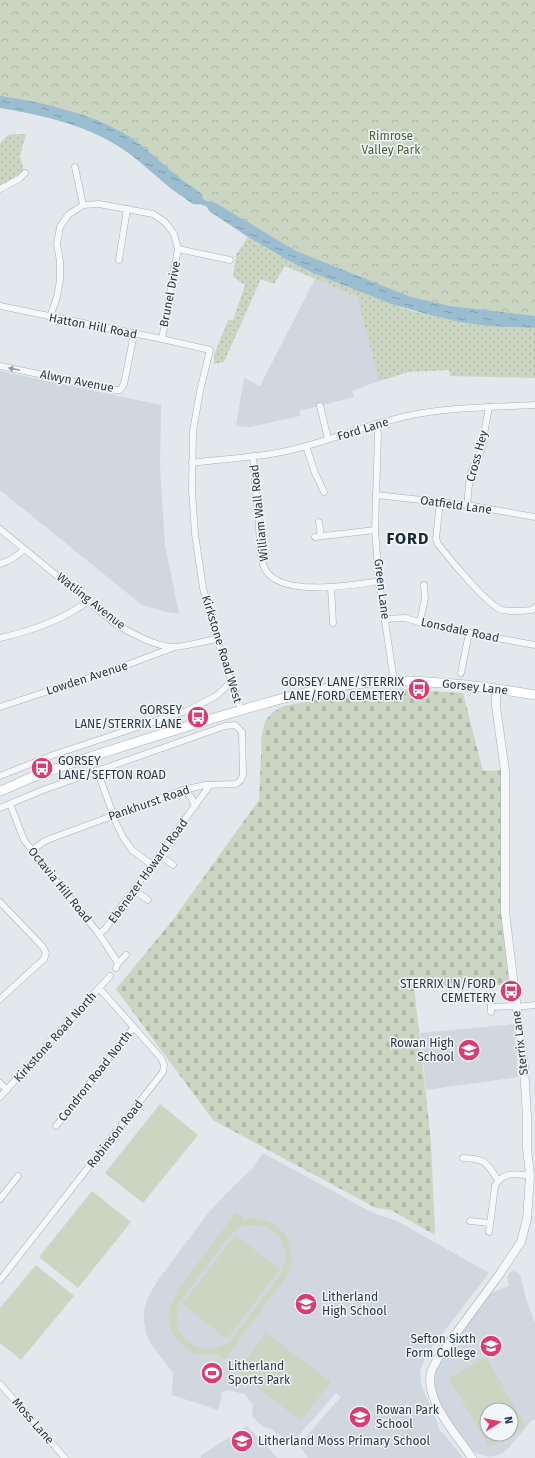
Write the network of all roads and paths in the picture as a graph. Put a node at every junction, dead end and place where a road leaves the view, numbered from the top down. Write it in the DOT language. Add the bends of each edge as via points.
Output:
graph roads {
  1 [pos="75,167"];
  2 [pos="25,173"];
  3 [pos="0,189"];
  4 [pos="83,206"];
  5 [pos="127,209"];
  6 [pos="178,249"];
  7 [pos="119,260"];
  8 [pos="230,260"];
  9 [pos="0,306"];
  10 [pos="50,317"];
  11 [pos="134,334"];
  12 [pos="162,339"];
  13 [pos="210,350"];
  14 [pos="0,366"];
  15 [pos="535,405"];
  16 [pos="320,406"];
  17 [pos="489,408"];
  18 [pos="376,424"];
  19 [pos="328,439"];
  20 [pos="306,446"];
  21 [pos="253,456"];
  22 [pos="192,463"];
  23 [pos="324,492"];
  24 [pos="376,495"];
  25 [pos="440,502"];
  26 [pos="467,506"];
  27 [pos="535,517"];
  28 [pos="319,522"];
  29 [pos="0,529"];
  30 [pos="375,530"];
  31 [pos="24,549"];
  32 [pos="0,564"];
  33 [pos="379,581"];
  34 [pos="424,585"];
  35 [pos="331,588"];
  36 [pos="88,601"];
  37 [pos="535,607"];
  38 [pos="385,618"];
  39 [pos="420,622"];
  40 [pos="333,623"];
  41 [pos="469,633"];
  42 [pos="0,638"];
  43 [pos="217,639"];
  44 [pos="535,645"];
  45 [pos="173,647"];
  46 [pos="461,673"];
  47 [pos="231,680"];
  48 [pos="394,681"];
  49 [pos="496,689"];
  50 [pos="535,695"];
  51 [pos="0,707"];
  52 [pos="241,710"];
  53 [pos="97,770"];
  54 [pos="0,776"];
  55 [pos="210,785"];
  56 [pos="183,790"];
  57 [pos="0,791"];
  58 [pos="10,804"];
  59 [pos="195,806"];
  60 [pos="0,808"];
  61 [pos="114,815"];
  62 [pos="32,850"];
  63 [pos="159,855"];
  64 [pos="152,865"];
  65 [pos="173,865"];
  66 [pos="134,890"];
  67 [pos="148,900"];
  68 [pos="0,902"];
  69 [pos="99,934"];
  70 [pos="126,955"];
  71 [pos="110,976"];
  72 [pos="99,988"];
  73 [pos="1,997"];
  74 [pos="535,1005"];
  75 [pos="491,1006"];
  76 [pos="516,1006"];
  77 [pos="134,1027"];
  78 [pos="0,1083"];
  79 [pos="7,1090"];
  80 [pos="0,1097"];
  81 [pos="56,1126"];
  82 [pos="463,1158"];
  83 [pos="18,1176"];
  84 [pos="530,1176"];
  85 [pos="498,1180"];
  86 [pos="0,1199"];
  87 [pos="470,1221"];
  88 [pos="490,1223"];
  89 [pos="489,1232"];
  90 [pos="0,1280"];
  91 [pos="0,1384"];
  92 [pos="470,1456"];
  93 [pos="65,1458"];
  94 [pos="480,1458"];
  1 -- 4 [label="street"];
  2 -- 3 [label="street"];
  4 -- 5 [label="street, Brunel Drive" via="99,204"];
  4 -- 10 [label="street" via="68,215 60,228 56,244 60,280"];
  5 -- 6 [label="street, Brunel Drive" via="153,214 166,222 174,234"];
  5 -- 7 [label="street"];
  6 -- 8 [label="street"];
  6 -- 12 [label="street, Brunel Drive"];
  9 -- 10 [label="street, Hatton Hill Road"];
  10 -- 11 [label="street, Hatton Hill Road"];
  11 -- 12 [label="street, Hatton Hill Road"];
  11 -- 14 [label="street, Alwyn Avenue, one-way" via="124,384 120,390"];
  12 -- 13 [label="street, Hatton Hill Road"];
  13 -- 22 [label="street, Kirkstone Road West" via="193,431"];
  15 -- 17 [label="street, Ford Lane"];
  16 -- 19 [label="street"];
  17 -- 18 [label="street, Ford Lane" via="462,408 417,414"];
  17 -- 26 [label="street, Cross Hey" via="481,451 470,474"];
  18 -- 19 [label="street, Ford Lane"];
  18 -- 24 [label="street, Green Lane"];
  19 -- 20 [label="street, Ford Lane"];
  20 -- 21 [label="street, Ford Lane"];
  20 -- 23 [label="street"];
  21 -- 22 [label="street, Ford Lane"];
  21 -- 35 [label="street, William Wall Road" via="261,553 265,570 278,581"];
  22 -- 43 [label="street, Kirkstone Road West" via="195,534 203,588"];
  24 -- 25 [label="street, Oatfield Lane"];
  24 -- 30 [label="street, Green Lane"];
  25 -- 26 [label="street, Oatfield Lane"];
  25 -- 37 [label="street" via="436,538 438,544 481,594 501,610 515,612 532,610"];
  26 -- 27 [label="street, Oatfield Lane"];
  28 -- 30 [label="street" via="318,536"];
  29 -- 31 [label="street, Watling Avenue"];
  30 -- 33 [label="street, Green Lane"];
  31 -- 32 [label="street" via="17,557"];
  31 -- 36 [label="street, Watling Avenue"];
  33 -- 35 [label="street, William Wall Road"];
  33 -- 38 [label="street, Green Lane"];
  34 -- 39 [label="street" via="425,598"];
  35 -- 40 [label="street"];
  36 -- 42 [label="street" via="54,621"];
  36 -- 45 [label="street, Watling Avenue" via="135,635"];
  38 -- 39 [label="street, Lonsdale Road" via="405,618"];
  38 -- 48 [label="street, Green Lane"];
  39 -- 41 [label="street, Lonsdale Road"];
  41 -- 44 [label="street, Lonsdale Road"];
  41 -- 46 [label="street"];
  43 -- 45 [label="street, Watling Avenue"];
  43 -- 47 [label="street, Kirkstone Road West"];
  45 -- 51 [label="street, Lowden Avenue" via="116,669"];
  47 -- 52 [label="street, Kirkstone Road West"];
  47 -- 54 [label="street" via="216,696 189,710 53,755"];
  48 -- 49 [label="main road, Gorsey Lane"];
  48 -- 52 [label="main road, Gorsey Lane" via="324,689"];
  49 -- 50 [label="main road, Gorsey Lane"];
  49 -- 76 [label="street, Sterrix Lane" via="505,771 505,912"];
  52 -- 57 [label="main road, Gorsey Lane" via="113,749"];
  53 -- 55 [label="street, Pankhurst Road" via="225,726 238,727 242,735 242,778 236,784"];
  53 -- 58 [label="street"];
  53 -- 61 [label="street"];
  55 -- 56 [label="street, Pankhurst Road"];
  55 -- 59 [label="street, Ebenezer Howard Road"];
  56 -- 59 [label="street, Ebenezer Howard Road" via="191,797"];
  56 -- 61 [label="street, Pankhurst Road"];
  58 -- 60 [label="street"];
  58 -- 62 [label="street, Octavia Hill Road" via="24,840"];
  59 -- 63 [label="street, Ebenezer Howard Road"];
  61 -- 62 [label="street, Pankhurst Road" via="45,841"];
  61 -- 64 [label="street" via="120,833 128,844"];
  62 -- 69 [label="street, Octavia Hill Road"];
  63 -- 64 [label="street, Ebenezer Howard Road"];
  63 -- 65 [label="street"];
  64 -- 66 [label="street, Ebenezer Howard Road"];
  66 -- 67 [label="street"];
  66 -- 69 [label="street, Ebenezer Howard Road"];
  68 -- 73 [label="street" via="46,953 44,959"];
  69 -- 70 [label="street, Octavia Hill Road" via="117,965"];
  71 -- 72 [label="street, Kirkstone Road North"];
  72 -- 77 [label="street, Robinson Road"];
  72 -- 79 [label="street, Kirkstone Road North"];
  74 -- 76 [label="street"];
  75 -- 76 [label="street"];
  76 -- 84 [label="street, Sterrix Lane" via="524,1067 526,1148"];
  77 -- 81 [label="street, Condron Road North"];
  77 -- 90 [label="street, Robinson Road" via="161,1058 163,1072"];
  78 -- 79 [label="street"];
  79 -- 80 [label="street, Kirkstone Road North"];
  82 -- 85 [label="street" via="484,1161"];
  83 -- 86 [label="street"];
  84 -- 85 [label="street" via="513,1174"];
  84 -- 92 [label="street, Sterrix Lane" via="527,1219 521,1242 438,1358 431,1372 430,1382 439,1409"];
  85 -- 88 [label="street"];
  87 -- 88 [label="street"];
  88 -- 89 [label="street"];
  91 -- 93 [label="street, Moss Lane"];
  92 -- 94 [label="street, Sterrix Lane"];
}
